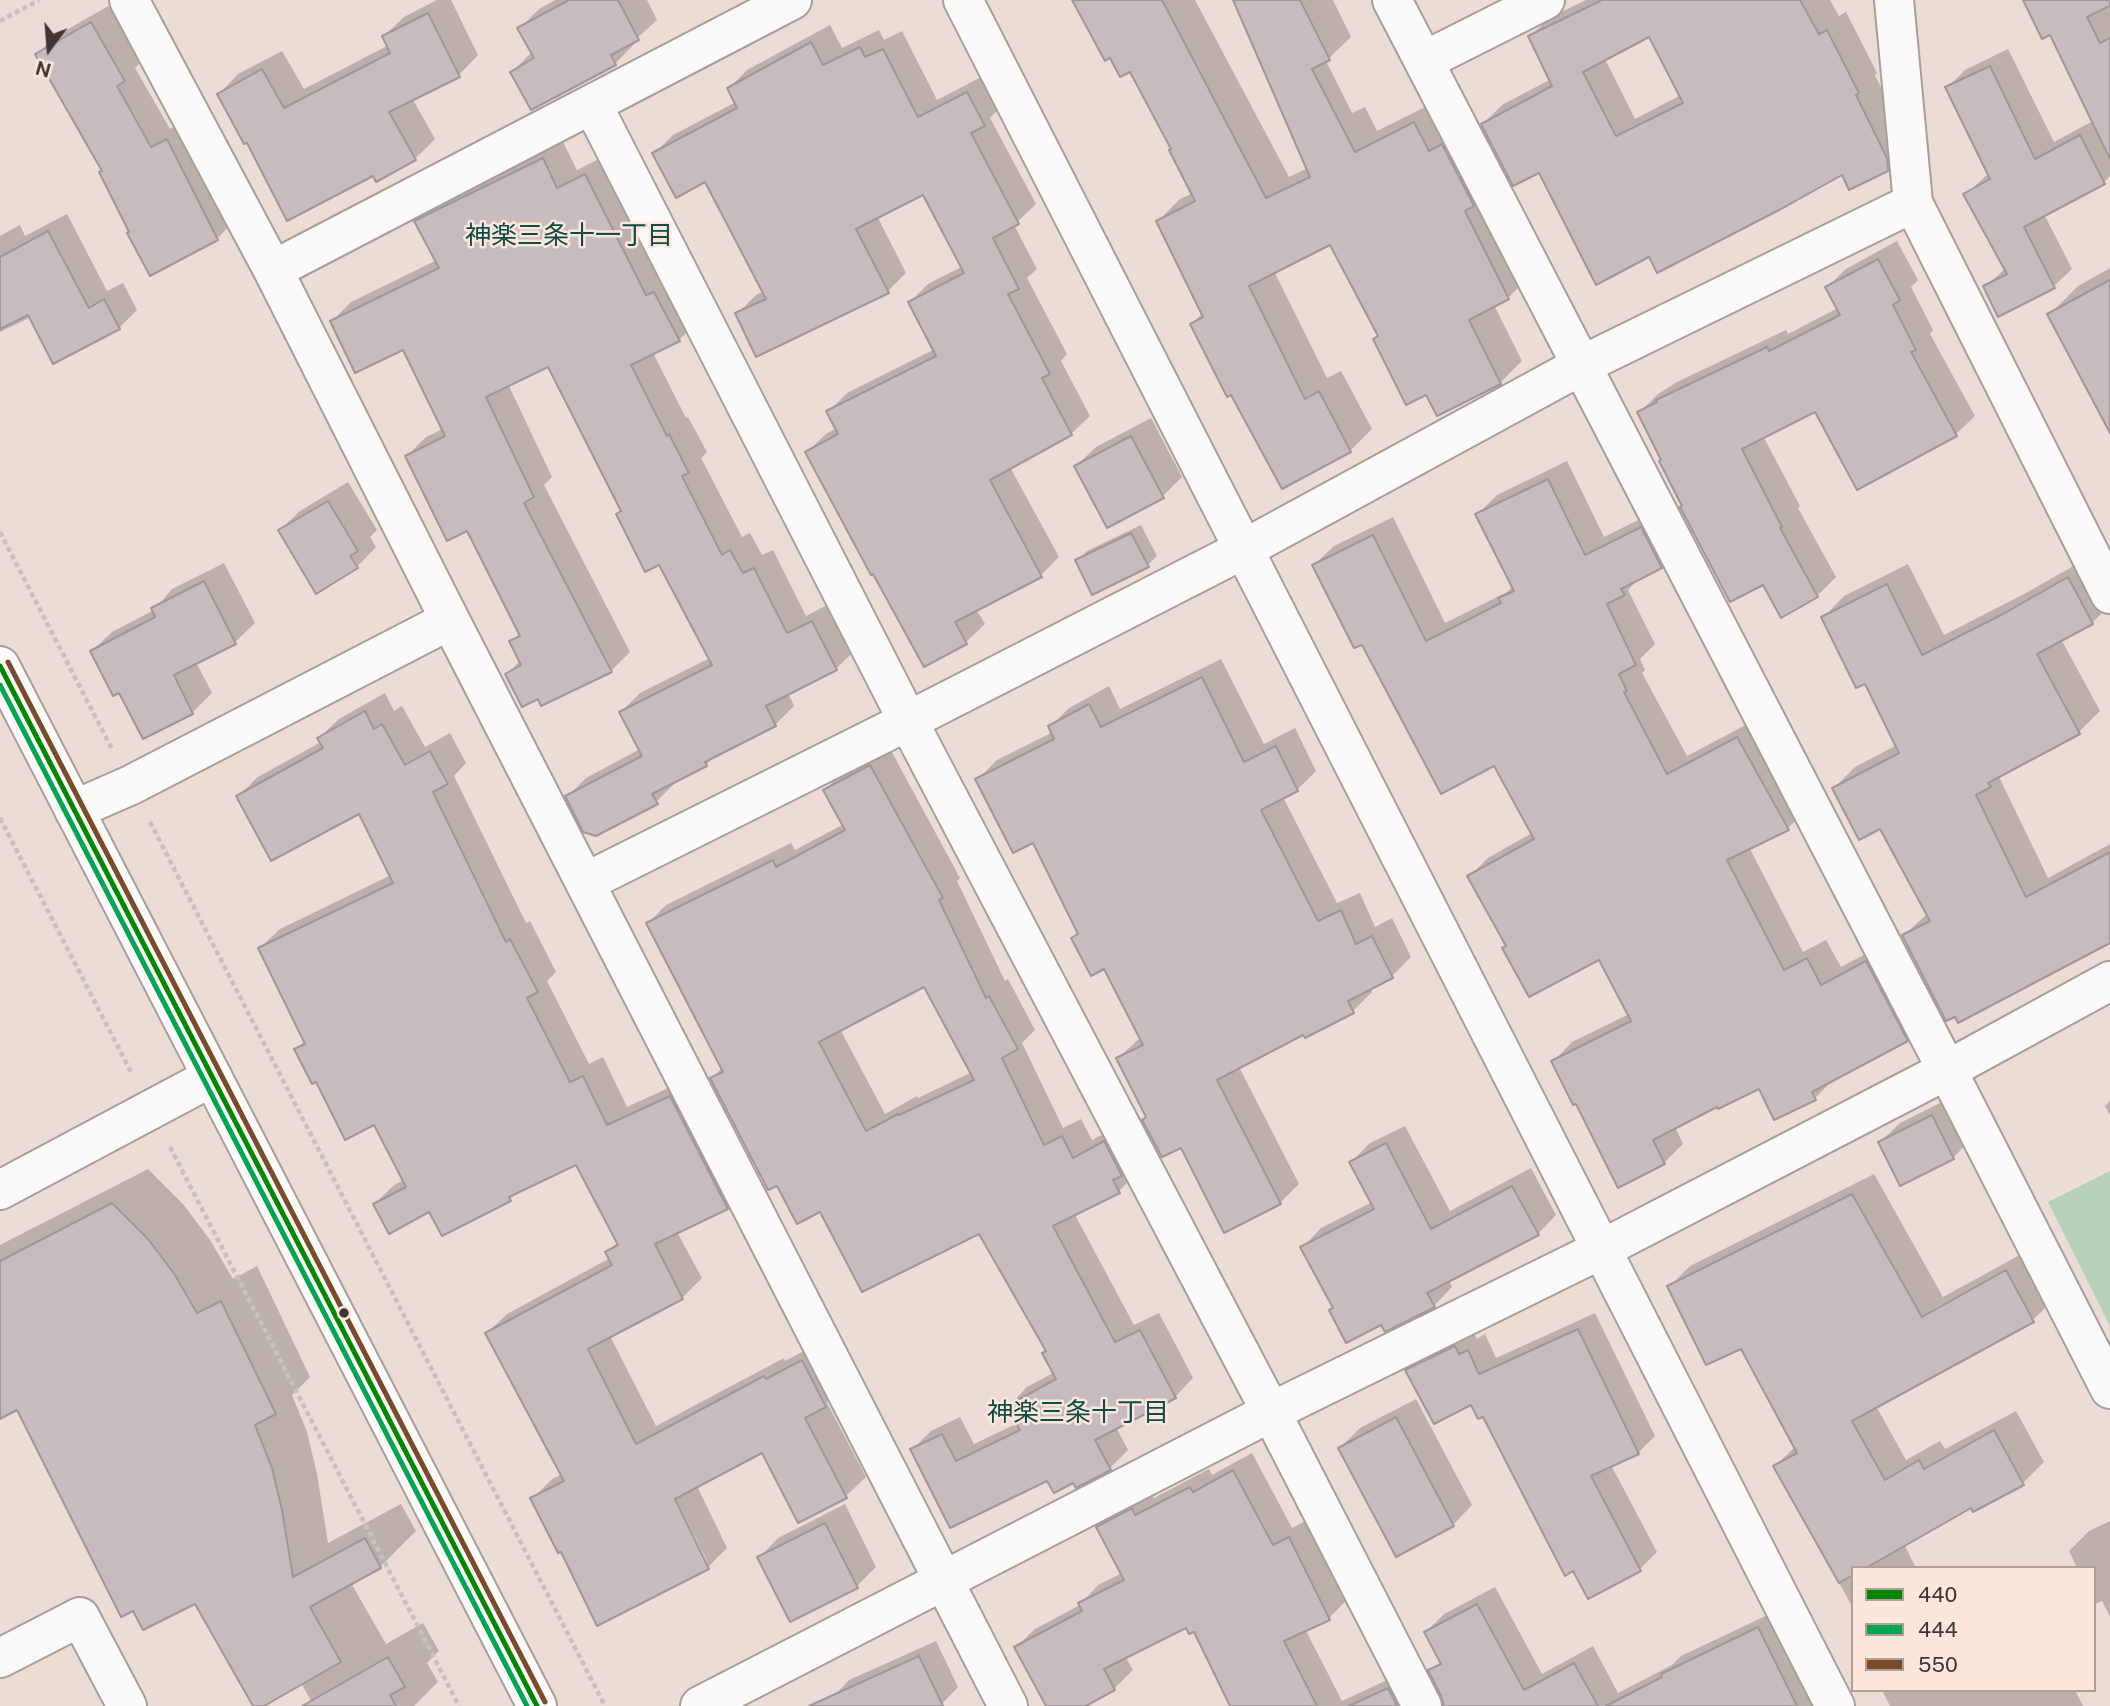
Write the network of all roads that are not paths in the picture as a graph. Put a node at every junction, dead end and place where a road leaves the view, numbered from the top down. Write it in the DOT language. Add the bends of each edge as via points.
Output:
graph roads {
  1 [pos="129,0"];
  2 [pos="792,0"];
  3 [pos="963,0"];
  4 [pos="1392,0"];
  5 [pos="1545,0"];
  6 [pos="1894,0"];
  7 [pos="1424,61"];
  8 [pos="592,104"];
  9 [pos="1913,203"];
  10 [pos="273,270"];
  11 [pos="1582,365"];
  12 [pos="1244,549"];
  13 [pos="2110,594"];
  14 [pos="450,620"];
  15 [pos="0,666"];
  16 [pos="908,722"];
  17 [pos="74,810"];
  18 [pos="586,883"];
  19 [pos="2110,981"];
  20 [pos="1947,1070"];
  21 [pos="212,1077"];
  22 [pos="0,1190"];
  23 [pos="1602,1249"];
  24 [pos="2110,1390"];
  25 [pos="1271,1412"];
  26 [pos="945,1580"];
  27 [pos="0,1657"];
  28 [pos="127,1706"];
  29 [pos="537,1706"];
  30 [pos="700,1706"];
  31 [pos="1008,1706"];
  32 [pos="1422,1706"];
  33 [pos="1835,1706"];
  1 -- 10 [label="street"];
  2 -- 8 [label="street"];
  3 -- 12 [label="street"];
  4 -- 7 [label="street"];
  5 -- 7 [label="street"];
  6 -- 9 [label="street"];
  7 -- 11 [label="street"];
  8 -- 10 [label="street"];
  8 -- 16 [label="street"];
  9 -- 11 [label="street"];
  9 -- 13 [label="street"];
  10 -- 14 [label="street"];
  11 -- 12 [label="street"];
  11 -- 20 [label="street"];
  12 -- 16 [label="street"];
  12 -- 23 [label="street"];
  14 -- 17 [label="street"];
  14 -- 18 [label="street"];
  15 -- 17 [label="street"];
  16 -- 18 [label="street"];
  16 -- 25 [label="street"];
  17 -- 21 [label="street"];
  18 -- 26 [label="street"];
  19 -- 20 [label="street"];
  20 -- 23 [label="street"];
  20 -- 24 [label="street"];
  21 -- 22 [label="street"];
  21 -- 29 [label="street"];
  23 -- 25 [label="street"];
  23 -- 33 [label="street"];
  25 -- 26 [label="street"];
  25 -- 32 [label="street"];
  26 -- 30 [label="street"];
  26 -- 31 [label="street"];
  27 -- 28 [label="street" via="80,1616"];
}
